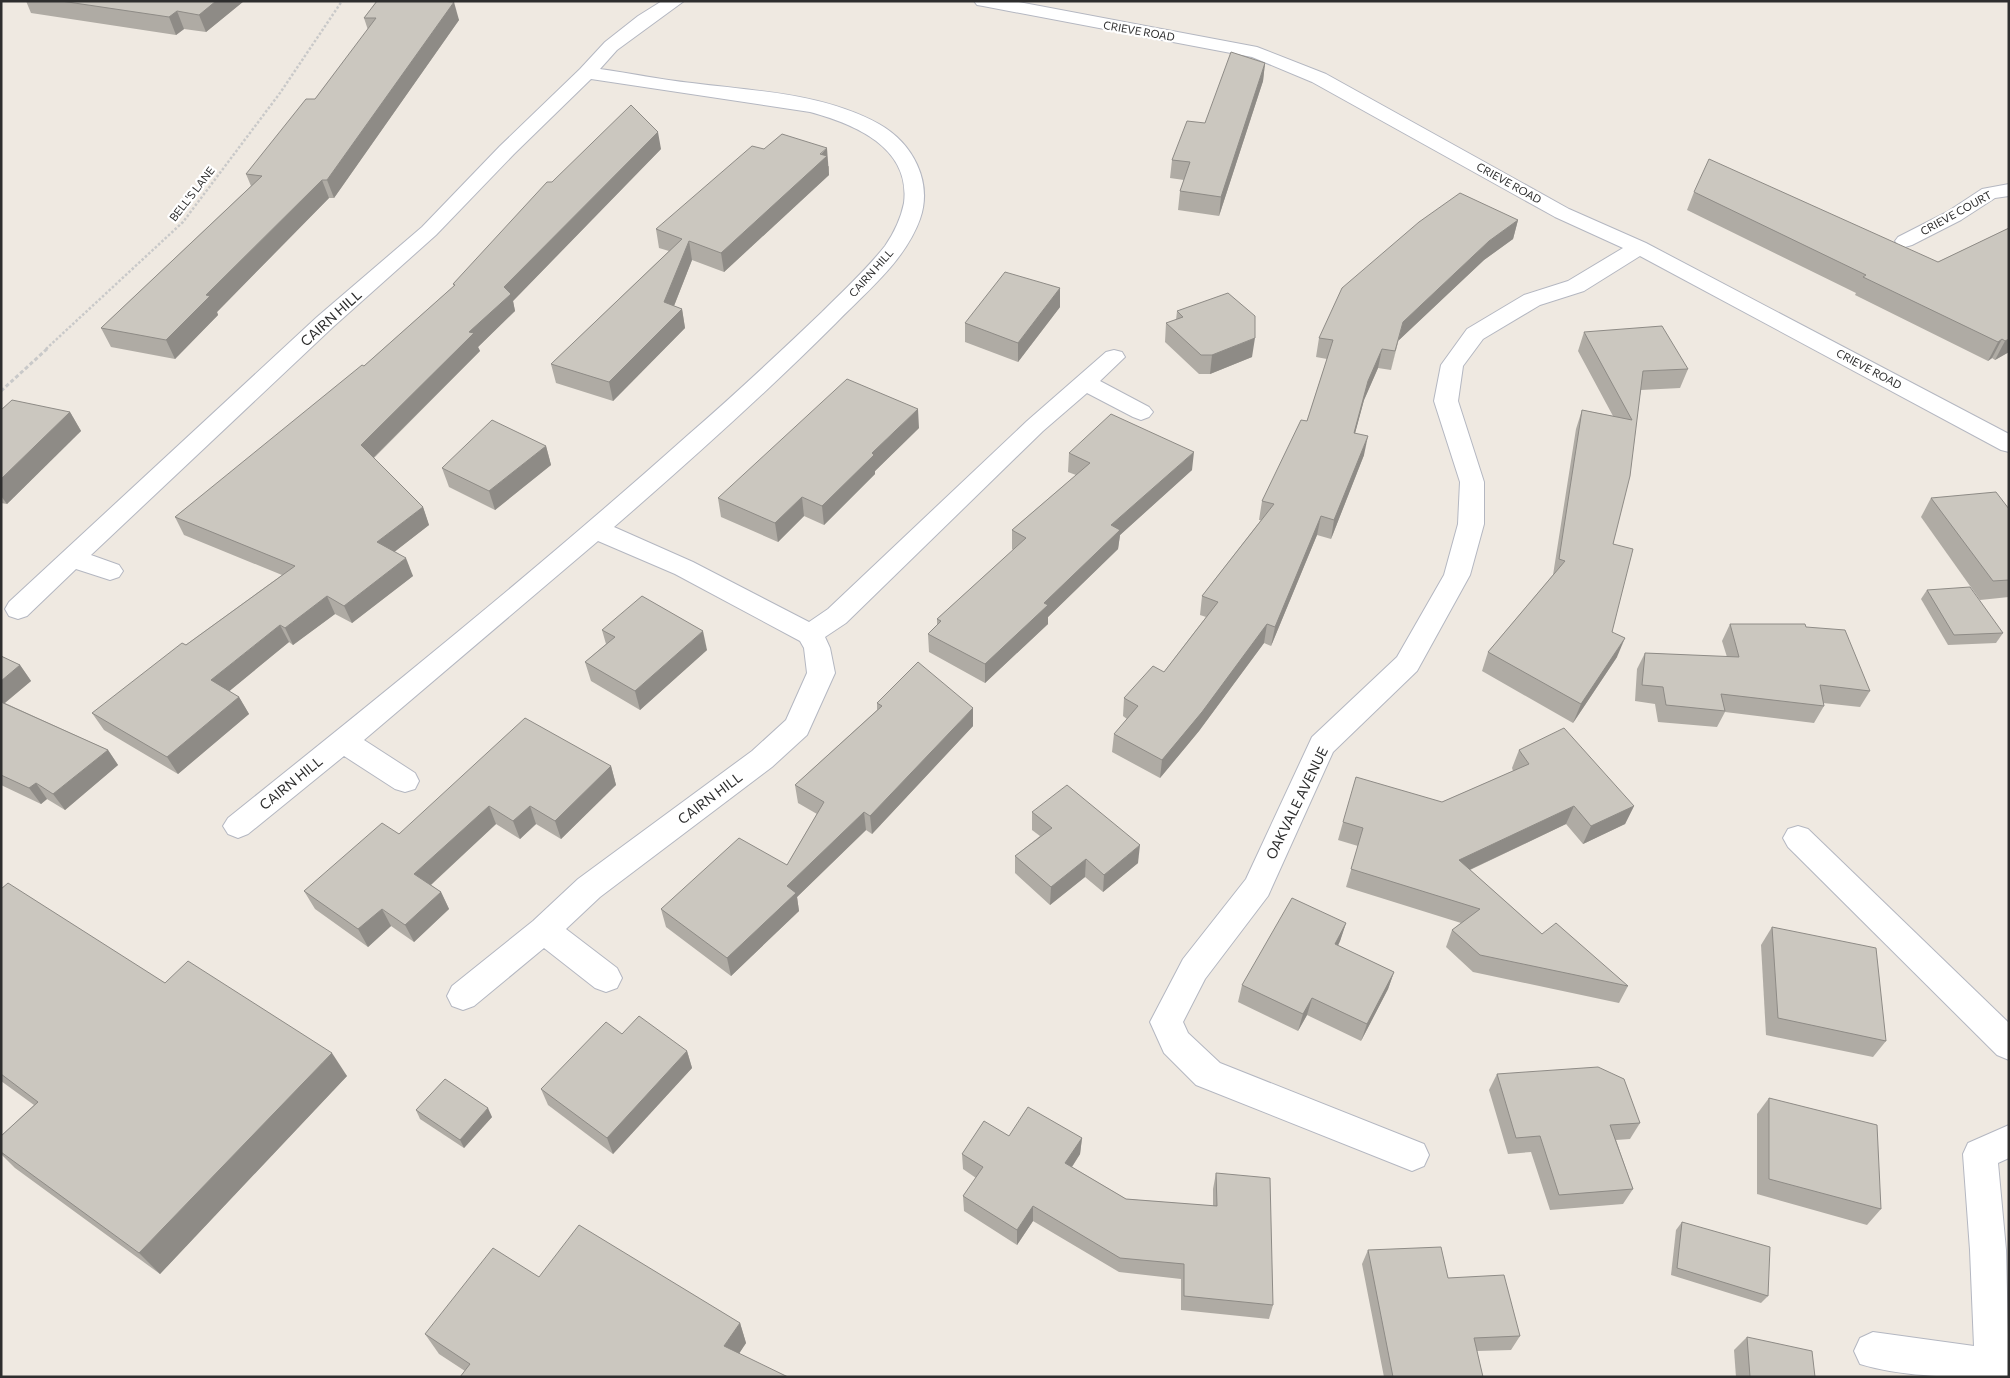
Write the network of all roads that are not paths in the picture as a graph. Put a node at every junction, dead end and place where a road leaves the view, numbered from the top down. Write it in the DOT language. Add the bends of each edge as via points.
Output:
graph roads {
  1 [pos="675,1"];
  2 [pos="983,1"];
  3 [pos="587,73"];
  4 [pos="2009,190"];
  5 [pos="1905,241"];
  6 [pos="1639,247"];
  7 [pos="1114,357"];
  8 [pos="1084,382"];
  9 [pos="1141,412"];
  10 [pos="2009,444"];
  11 [pos="595,529"];
  12 [pos="71,558"];
  13 [pos="110,571"];
  14 [pos="18,608"];
  15 [pos="810,634"];
  16 [pos="344,741"];
  17 [pos="405,781"];
  18 [pos="238,826"];
  19 [pos="1798,838"];
  20 [pos="544,930"];
  21 [pos="606,978"];
  22 [pos="463,996"];
  23 [pos="2009,1045"];
  24 [pos="2009,1141"];
  25 [pos="1412,1155"];
  26 [pos="1874,1351"];
  27 [pos="1994,1372"];
  1 -- 3 [label="street, CAIRN HILL" via="610,46"];
  2 -- 6 [label="street, CRIEVE ROAD" via="1256,52 1319,78 1562,213"];
  3 -- 11 [label="street, CAIRN HILL" via="799,103 837,112 870,126 895,145 910,167 916,190 912,218 894,248 864,284 770,376"];
  3 -- 12 [label="street, CAIRN HILL" via="429,231 325,322"];
  4 -- 5 [label="street, CRIEVE COURT" via="1988,193 1954,216"];
  6 -- 10 [label="street, CRIEVE ROAD"];
  6 -- 25 [label="street, OAKVALE AVENUE" via="1576,286 1532,300 1474,334 1452,365 1446,401 1472,482 1471,524 1457,575 1407,664 1322,745 1257,887 1194,969 1166,1022 1176,1042 1208,1074"];
  7 -- 8 [label="street"];
  8 -- 9 [label="street"];
  8 -- 15 [label="street" via="837,616"];
  11 -- 15 [label="street" via="684,568"];
  11 -- 16 [label="street, CAIRN HILL"];
  12 -- 13 [label="street"];
  12 -- 14 [label="street, CAIRN HILL"];
  15 -- 20 [label="street, CAIRN HILL" via="821,673 797,727 762,759 589,888"];
  16 -- 17 [label="street"];
  16 -- 18 [label="street, CAIRN HILL"];
  19 -- 23 [label="street"];
  20 -- 21 [label="street"];
  20 -- 22 [label="street, CAIRN HILL"];
  24 -- 27 [label="street" via="1980,1154"];
  26 -- 27 [label="street"];
}
